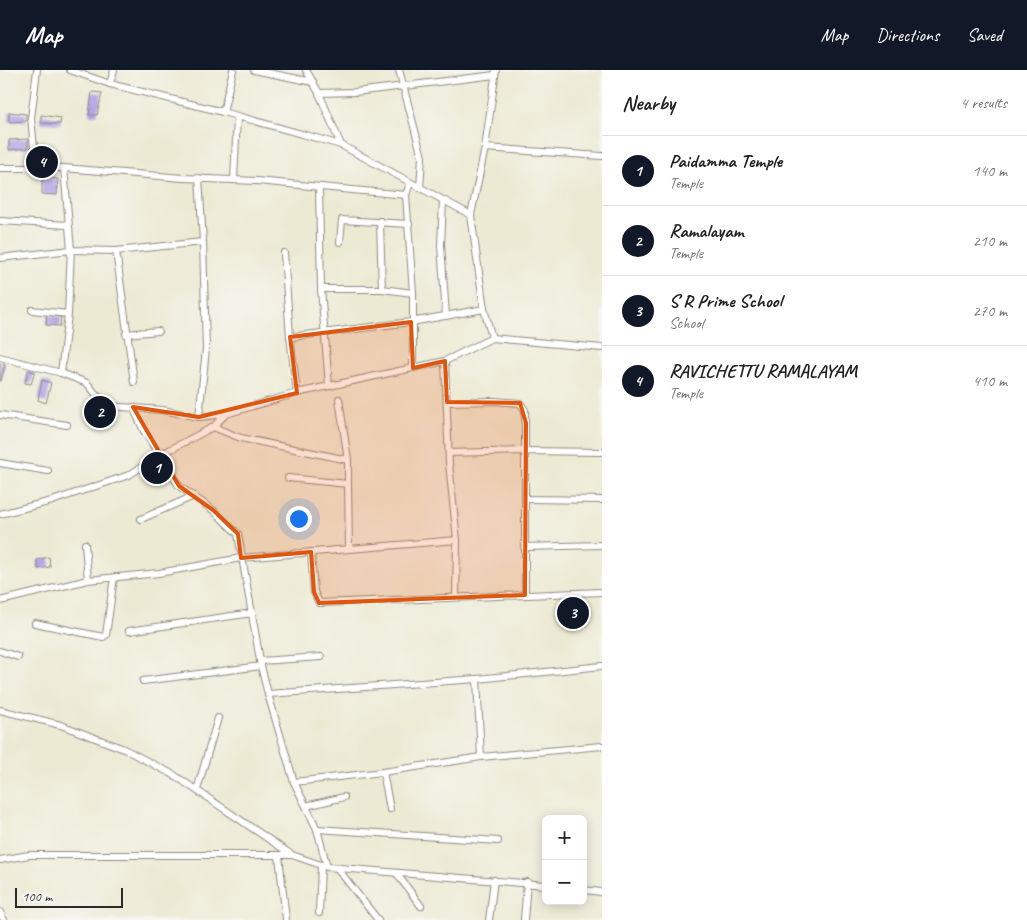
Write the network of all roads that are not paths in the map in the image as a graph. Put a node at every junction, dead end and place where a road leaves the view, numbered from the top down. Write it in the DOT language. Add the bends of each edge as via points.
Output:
graph roads {
  1 [pos="37,70"];
  2 [pos="70,70"];
  3 [pos="114,70"];
  4 [pos="233,70"];
  5 [pos="254,70"];
  6 [pos="306,70"];
  7 [pos="399,70"];
  8 [pos="495,73"];
  9 [pos="313,82"];
  10 [pos="110,84"];
  11 [pos="404,85"];
  12 [pos="319,93"];
  13 [pos="223,112"];
  14 [pos="237,117"];
  15 [pos="341,145"];
  16 [pos="486,148"];
  17 [pos="602,156"];
  18 [pos="0,168"];
  19 [pos="36,168"];
  20 [pos="64,168"];
  21 [pos="199,178"];
  22 [pos="234,180"];
  23 [pos="410,183"];
  24 [pos="320,188"];
  25 [pos="420,188"];
  26 [pos="406,195"];
  27 [pos="443,200"];
  28 [pos="471,215"];
  29 [pos="0,221"];
  30 [pos="380,221"];
  31 [pos="409,224"];
  32 [pos="68,225"];
  33 [pos="203,242"];
  34 [pos="340,242"];
  35 [pos="71,250"];
  36 [pos="116,251"];
  37 [pos="284,253"];
  38 [pos="0,258"];
  39 [pos="382,288"];
  40 [pos="321,289"];
  41 [pos="413,293"];
  42 [pos="484,309"];
  43 [pos="32,310"];
  44 [pos="68,314"];
  45 [pos="446,316"];
  46 [pos="411,322"];
  47 [pos="158,331"];
  48 [pos="323,333"];
  49 [pos="126,334"];
  50 [pos="290,337"];
  51 [pos="492,338"];
  52 [pos="602,348"];
  53 [pos="0,356"];
  54 [pos="445,361"];
  55 [pos="413,368"];
  56 [pos="61,373"];
  57 [pos="134,382"];
  58 [pos="330,386"];
  59 [pos="297,393"];
  60 [pos="339,399"];
  61 [pos="447,402"];
  62 [pos="133,407"];
  63 [pos="226,414"];
  64 [pos="0,415"];
  65 [pos="199,417"];
  66 [pos="67,425"];
  67 [pos="212,426"];
  68 [pos="524,451"];
  69 [pos="602,452"];
  70 [pos="449,453"];
  71 [pos="160,455"];
  72 [pos="348,460"];
  73 [pos="0,463"];
  74 [pos="48,471"];
  75 [pos="288,478"];
  76 [pos="348,484"];
  77 [pos="194,496"];
  78 [pos="525,499"];
  79 [pos="602,500"];
  80 [pos="0,514"];
  81 [pos="141,520"];
  82 [pos="457,540"];
  83 [pos="85,544"];
  84 [pos="602,546"];
  85 [pos="524,547"];
  86 [pos="349,548"];
  87 [pos="311,552"];
  88 [pos="241,558"];
  89 [pos="114,578"];
  90 [pos="88,580"];
  91 [pos="602,592"];
  92 [pos="525,595"];
  93 [pos="456,597"];
  94 [pos="0,601"];
  95 [pos="252,613"];
  96 [pos="35,623"];
  97 [pos="130,631"];
  98 [pos="0,651"];
  99 [pos="18,657"];
  100 [pos="322,657"];
  101 [pos="260,663"];
  102 [pos="602,666"];
  103 [pos="477,679"];
  104 [pos="142,681"];
  105 [pos="268,694"];
  106 [pos="0,710"];
  107 [pos="218,718"];
  108 [pos="602,746"];
  109 [pos="481,757"];
  110 [pos="382,772"];
  111 [pos="294,782"];
  112 [pos="197,790"];
  113 [pos="344,796"];
  114 [pos="306,806"];
  115 [pos="390,808"];
  116 [pos="317,829"];
  117 [pos="498,841"];
  118 [pos="292,855"];
  119 [pos="279,856"];
  120 [pos="0,860"];
  121 [pos="324,866"];
  122 [pos="337,868"];
  123 [pos="397,874"];
  124 [pos="494,880"];
  125 [pos="527,882"];
  126 [pos="542,884"];
  127 [pos="587,890"];
  128 [pos="602,892"];
  129 [pos="421,906"];
  130 [pos="0,912"];
  131 [pos="319,913"];
  132 [pos="4,920"];
  133 [pos="286,920"];
  134 [pos="378,920"];
  135 [pos="489,920"];
  136 [pos="524,920"];
  1 -- 19 [label="street" via="31,118"];
  2 -- 10 [label="street"];
  3 -- 10 [label="street"];
  4 -- 13 [label="street"];
  5 -- 9 [label="street"];
  6 -- 9 [label="street"];
  7 -- 11 [label="street"];
  8 -- 11 [label="street"];
  8 -- 16 [label="street"];
  9 -- 12 [label="street"];
  10 -- 13 [label="street"];
  11 -- 12 [label="street"];
  11 -- 25 [label="street" via="422,157"];
  12 -- 15 [label="street"];
  13 -- 14 [label="street"];
  14 -- 15 [label="street"];
  14 -- 22 [label="street"];
  15 -- 23 [label="street"];
  16 -- 17 [label="street"];
  16 -- 28 [label="street"];
  18 -- 19 [label="street"];
  19 -- 20 [label="street"];
  20 -- 21 [label="street"];
  20 -- 32 [label="street"];
  21 -- 22 [label="street"];
  21 -- 33 [label="street"];
  22 -- 24 [label="street"];
  23 -- 25 [label="street"];
  23 -- 26 [label="street"];
  24 -- 26 [label="street"];
  24 -- 40 [label="street"];
  25 -- 27 [label="street"];
  26 -- 31 [label="street"];
  27 -- 28 [label="street"];
  27 -- 45 [label="street" via="441,245"];
  28 -- 42 [label="street"];
  29 -- 32 [label="street"];
  30 -- 31 [label="street"];
  30 -- 34 [label="street" via="342,220"];
  30 -- 39 [label="street"];
  31 -- 41 [label="street"];
  32 -- 35 [label="street"];
  33 -- 36 [label="street"];
  33 -- 65 [label="street" via="206,349"];
  35 -- 36 [label="street"];
  35 -- 38 [label="street"];
  35 -- 44 [label="street"];
  36 -- 49 [label="street"];
  37 -- 50 [label="street"];
  39 -- 40 [label="street"];
  39 -- 41 [label="street"];
  40 -- 48 [label="street"];
  41 -- 46 [label="street"];
  42 -- 45 [label="street"];
  42 -- 51 [label="street"];
  43 -- 44 [label="street"];
  44 -- 56 [label="street"];
  45 -- 46 [label="street"];
  46 -- 48 [label="street"];
  46 -- 55 [label="street"];
  47 -- 49 [label="street"];
  48 -- 50 [label="street"];
  48 -- 58 [label="street"];
  49 -- 57 [label="street"];
  50 -- 59 [label="street"];
  51 -- 52 [label="street"];
  51 -- 54 [label="street"];
  53 -- 56 [label="street"];
  54 -- 55 [label="street"];
  54 -- 61 [label="street"];
  55 -- 58 [label="street"];
  56 -- 62 [label="street" via="87,383 105,405"];
  58 -- 59 [label="street"];
  59 -- 63 [label="street"];
  60 -- 72 [label="street"];
  61 -- 68 [label="street" via="494,400 520,403 525,410"];
  61 -- 70 [label="street"];
  62 -- 65 [label="street"];
  62 -- 71 [label="street"];
  63 -- 65 [label="street"];
  63 -- 67 [label="street"];
  64 -- 66 [label="street"];
  67 -- 71 [label="street"];
  67 -- 72 [label="street" via="241,438"];
  68 -- 69 [label="street"];
  68 -- 70 [label="street"];
  68 -- 78 [label="street"];
  70 -- 82 [label="street"];
  71 -- 77 [label="street" via="180,486"];
  71 -- 80 [label="street" via="129,475 52,501"];
  72 -- 76 [label="street"];
  73 -- 74 [label="street"];
  75 -- 76 [label="street"];
  76 -- 86 [label="street"];
  77 -- 81 [label="street"];
  77 -- 88 [label="street" via="238,534"];
  78 -- 79 [label="street"];
  78 -- 85 [label="street"];
  82 -- 86 [label="street"];
  82 -- 93 [label="street"];
  83 -- 90 [label="street"];
  84 -- 85 [label="street"];
  85 -- 92 [label="street"];
  86 -- 87 [label="street"];
  87 -- 88 [label="street"];
  87 -- 93 [label="street" via="314,592 319,603"];
  88 -- 89 [label="street"];
  88 -- 95 [label="street"];
  89 -- 90 [label="street"];
  89 -- 96 [label="street" via="106,635 102,637"];
  90 -- 94 [label="street"];
  91 -- 92 [label="street"];
  92 -- 93 [label="street"];
  95 -- 97 [label="street"];
  95 -- 101 [label="street"];
  98 -- 99 [label="street"];
  100 -- 101 [label="street"];
  101 -- 104 [label="street"];
  101 -- 105 [label="street"];
  102 -- 103 [label="street"];
  103 -- 105 [label="street"];
  103 -- 109 [label="street"];
  105 -- 111 [label="street"];
  106 -- 112 [label="street" via="61,725 124,749"];
  107 -- 112 [label="street"];
  108 -- 109 [label="street"];
  109 -- 110 [label="street"];
  110 -- 111 [label="street"];
  110 -- 115 [label="street"];
  111 -- 114 [label="street"];
  112 -- 118 [label="street"];
  113 -- 114 [label="street"];
  114 -- 116 [label="street"];
  116 -- 117 [label="street"];
  116 -- 121 [label="street"];
  118 -- 119 [label="street"];
  118 -- 121 [label="street"];
  119 -- 120 [label="street" via="29,855"];
  119 -- 133 [label="street"];
  121 -- 122 [label="street"];
  121 -- 131 [label="street"];
  122 -- 123 [label="street"];
  122 -- 134 [label="street"];
  123 -- 124 [label="street"];
  123 -- 129 [label="street"];
  124 -- 125 [label="street"];
  124 -- 135 [label="street"];
  125 -- 126 [label="street"];
  125 -- 136 [label="street"];
  127 -- 128 [label="street"];
  130 -- 132 [label="street"];
}
